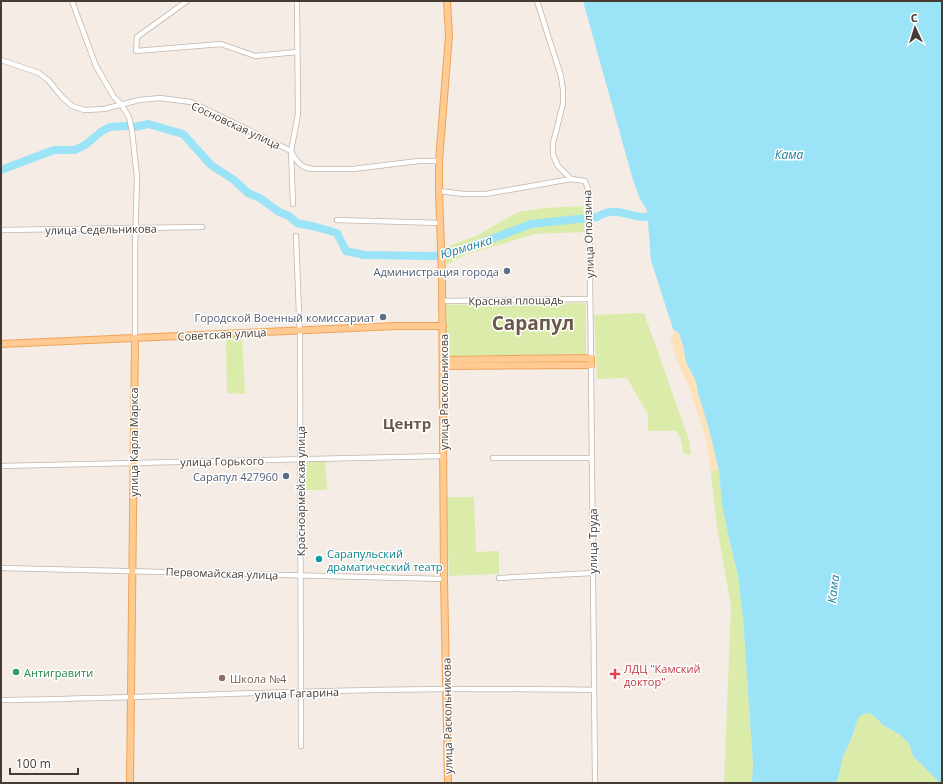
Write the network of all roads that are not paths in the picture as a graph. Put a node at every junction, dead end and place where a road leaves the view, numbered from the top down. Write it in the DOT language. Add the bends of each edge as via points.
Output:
graph roads {
  1 [pos="72,1"];
  2 [pos="187,1"];
  3 [pos="297,1"];
  4 [pos="448,1"];
  5 [pos="537,1"];
  6 [pos="297,52"];
  7 [pos="1,60"];
  8 [pos="121,104"];
  9 [pos="291,151"];
  10 [pos="439,161"];
  11 [pos="571,179"];
  12 [pos="439,191"];
  13 [pos="293,204"];
  14 [pos="337,220"];
  15 [pos="441,226"];
  16 [pos="202,227"];
  17 [pos="136,229"];
  18 [pos="1,230"];
  19 [pos="296,236"];
  20 [pos="590,299"];
  21 [pos="442,301"];
  22 [pos="443,326"];
  23 [pos="300,331"];
  24 [pos="135,338"];
  25 [pos="1,344"];
  26 [pos="591,358"];
  27 [pos="443,363"];
  28 [pos="591,365"];
  29 [pos="444,456"];
  30 [pos="493,458"];
  31 [pos="592,458"];
  32 [pos="300,459"];
  33 [pos="133,462"];
  34 [pos="1,466"];
  35 [pos="1,568"];
  36 [pos="132,570"];
  37 [pos="592,573"];
  38 [pos="300,575"];
  39 [pos="499,578"];
  40 [pos="444,579"];
  41 [pos="446,689"];
  42 [pos="594,690"];
  43 [pos="301,692"];
  44 [pos="130,698"];
  45 [pos="1,700"];
  46 [pos="301,746"];
  47 [pos="130,783"];
  48 [pos="448,783"];
  49 [pos="595,783"];
  1 -- 8 [label="street, улица Карла Маркса" via="96,66 114,97"];
  2 -- 6 [label="street" via="137,37 136,51 221,44 255,56"];
  3 -- 6 [label="street"];
  4 -- 10 [label="main road, улица Раскольникова" via="449,35"];
  5 -- 11 [label="street, улица Оползина" via="563,90 563,104 553,143 553,155 558,166"];
  6 -- 9 [label="street" via="298,114"];
  7 -- 8 [label="street, Сосновская улица" via="39,73 72,106 84,110 104,109"];
  8 -- 9 [label="street, Сосновская улица" via="160,98 191,102"];
  8 -- 17 [label="street, улица Карла Маркса" via="129,117 135,145"];
  9 -- 10 [label="street, Сосновская улица" via="299,163 312,169 353,169 419,160"];
  9 -- 13 [label="street"];
  10 -- 12 [label="main road, улица Раскольникова"];
  11 -- 12 [label="street" via="486,194"];
  11 -- 20 [label="street, улица Оползина" via="585,181 588,189"];
  12 -- 15 [label="main road, улица Раскольникова"];
  14 -- 15 [label="street"];
  15 -- 21 [label="main road, улица Раскольникова"];
  16 -- 17 [label="street, улица Седельникова"];
  17 -- 18 [label="street, улица Седельникова"];
  17 -- 24 [label="street, улица Карла Маркса"];
  19 -- 23 [label="street, Красноармейская улица"];
  20 -- 21 [label="street, Красная площадь"];
  20 -- 26 [label="street, улица Труда"];
  21 -- 22 [label="main road, улица Раскольникова"];
  22 -- 23 [label="main road, Советская улица"];
  22 -- 27 [label="main road, улица Раскольникова"];
  23 -- 24 [label="main road, Советская улица"];
  23 -- 32 [label="street, Красноармейская улица"];
  24 -- 25 [label="main road, Советская улица"];
  24 -- 33 [label="main road, улица Карла Маркса"];
  26 -- 27 [label="main road"];
  26 -- 28 [label="main road, улица Труда"];
  27 -- 28 [label="main road"];
  27 -- 29 [label="main road, улица Раскольникова"];
  28 -- 31 [label="street, улица Труда"];
  29 -- 32 [label="street, улица Горького"];
  29 -- 40 [label="main road, улица Раскольникова"];
  30 -- 31 [label="street"];
  31 -- 37 [label="street, улица Труда"];
  32 -- 33 [label="street, улица Горького"];
  32 -- 38 [label="street, Красноармейская улица"];
  33 -- 34 [label="street, улица Горького"];
  33 -- 36 [label="main road, улица Карла Маркса"];
  35 -- 36 [label="street, Первомайская улица"];
  36 -- 38 [label="street, Первомайская улица"];
  36 -- 44 [label="main road, улица Карла Маркса"];
  37 -- 39 [label="street"];
  37 -- 42 [label="street, улица Труда"];
  38 -- 40 [label="street, Первомайская улица"];
  38 -- 43 [label="street, Красноармейская улица"];
  40 -- 41 [label="main road, улица Раскольникова"];
  41 -- 42 [label="street, улица Гагарина"];
  41 -- 43 [label="street, улица Гагарина"];
  41 -- 48 [label="main road, улица Раскольникова"];
  42 -- 49 [label="street, улица Труда"];
  43 -- 44 [label="street, улица Гагарина"];
  43 -- 46 [label="street, Красноармейская улица"];
  44 -- 45 [label="street, улица Гагарина"];
  44 -- 47 [label="main road, улица Карла Маркса"];
}
